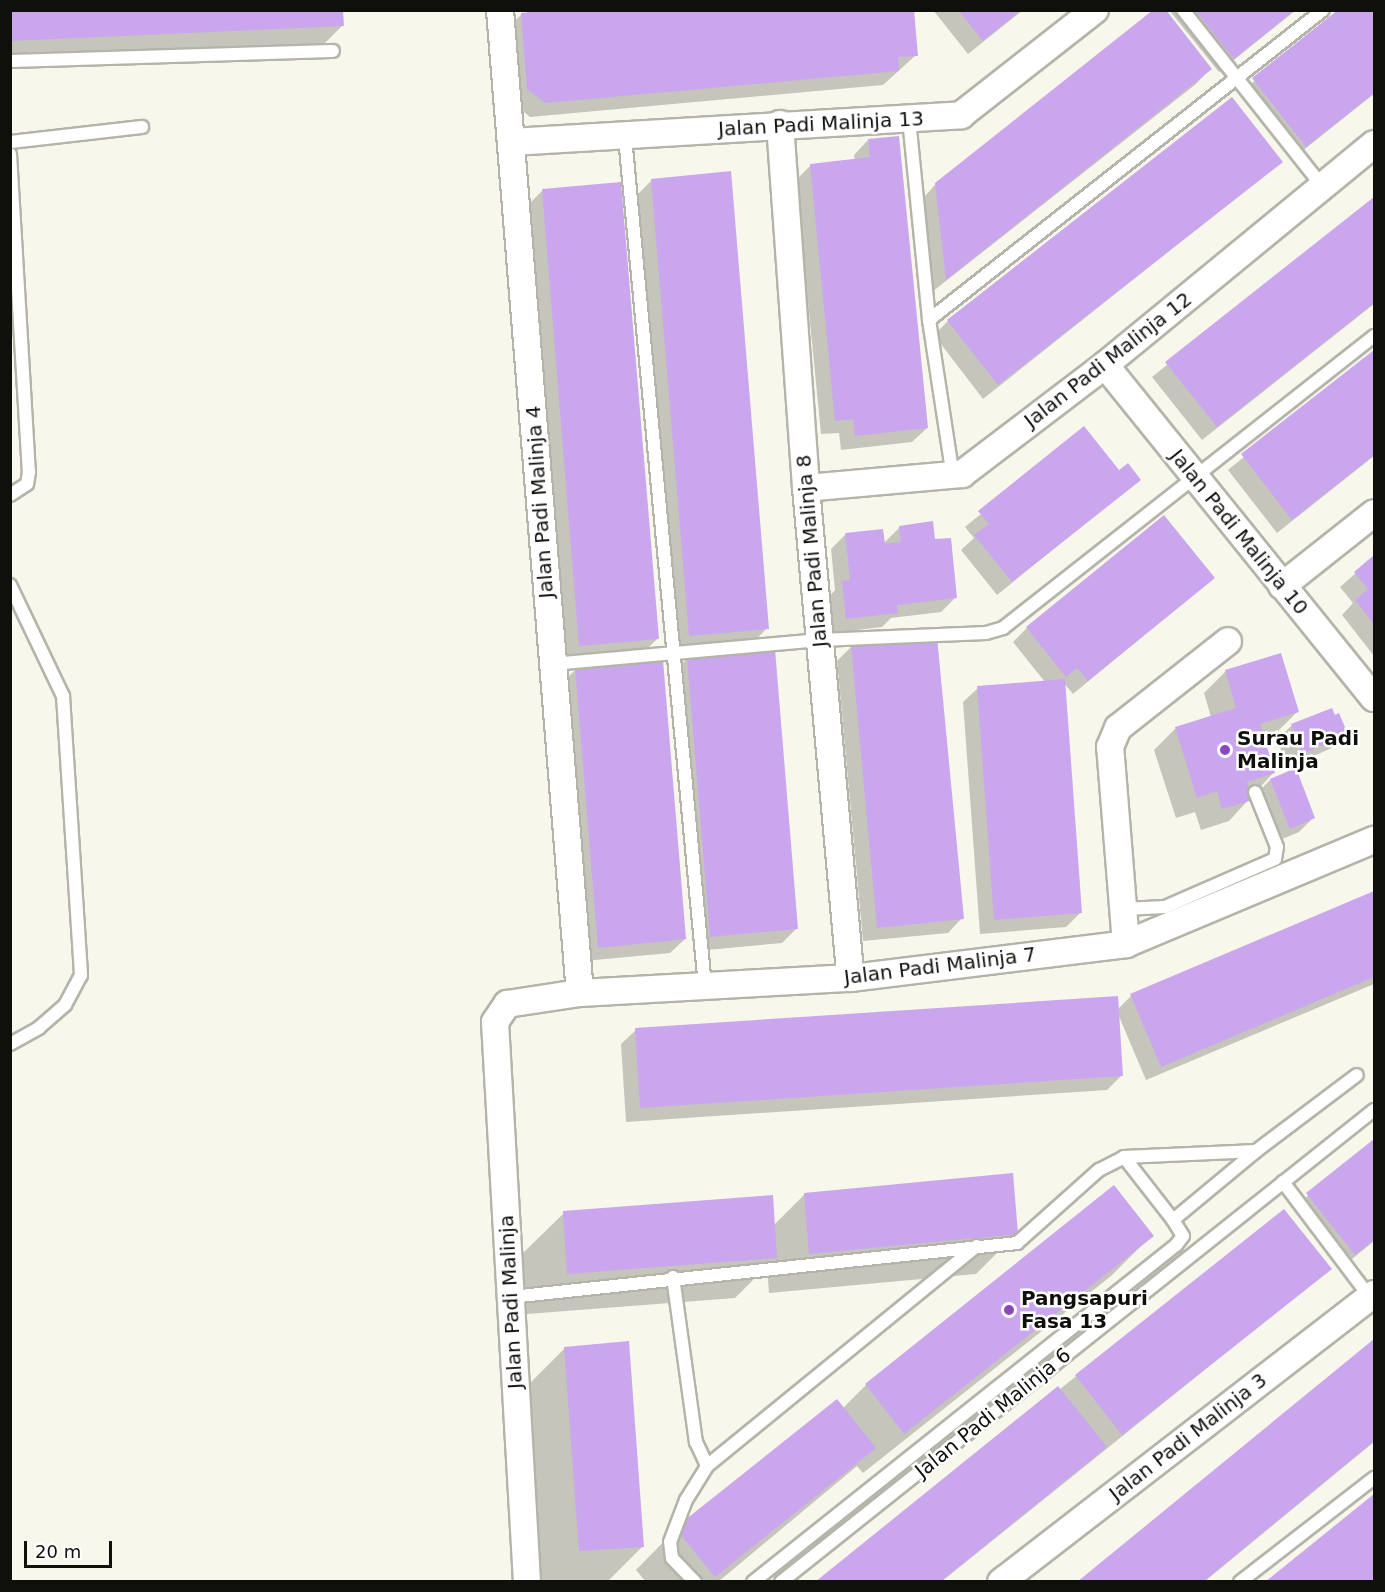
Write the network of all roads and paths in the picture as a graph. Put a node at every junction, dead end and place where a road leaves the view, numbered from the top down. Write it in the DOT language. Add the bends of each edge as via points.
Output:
graph roads {
  1 [pos="500,10"];
  2 [pos="1095,10"];
  3 [pos="1183,10"];
  4 [pos="1323,10"];
  5 [pos="333,51"];
  6 [pos="10,61"];
  7 [pos="1238,78"];
  8 [pos="909,119"];
  9 [pos="780,124"];
  10 [pos="142,127"];
  11 [pos="626,137"];
  12 [pos="10,142"];
  13 [pos="512,142"];
  14 [pos="1374,144"];
  15 [pos="10,154"];
  16 [pos="1323,187"];
  17 [pos="929,320"];
  18 [pos="1374,336"];
  19 [pos="1105,365"];
  20 [pos="953,477"];
  21 [pos="1196,477"];
  22 [pos="806,488"];
  23 [pos="10,495"];
  24 [pos="1374,513"];
  25 [pos="10,585"];
  26 [pos="1282,586"];
  27 [pos="820,640"];
  28 [pos="1228,641"];
  29 [pos="673,652"];
  30 [pos="552,664"];
  31 [pos="1374,698"];
  32 [pos="1255,792"];
  33 [pos="1374,840"];
  34 [pos="1123,909"];
  35 [pos="1126,944"];
  36 [pos="851,978"];
  37 [pos="705,989"];
  38 [pos="580,993"];
  39 [pos="495,1022"];
  40 [pos="10,1044"];
  41 [pos="1357,1075"];
  42 [pos="1374,1110"];
  43 [pos="1256,1151"];
  44 [pos="1124,1157"];
  45 [pos="1283,1182"];
  46 [pos="1173,1220"];
  47 [pos="978,1246"];
  48 [pos="673,1277"];
  49 [pos="511,1297"];
  50 [pos="1373,1298"];
  51 [pos="707,1466"];
  52 [pos="1374,1478"];
  53 [pos="527,1581"];
  54 [pos="695,1581"];
  55 [pos="753,1581"];
  56 [pos="781,1581"];
  57 [pos="1001,1581"];
  58 [pos="1240,1581"];
  1 -- 13 [label="street, Jalan Padi Malinja 4"];
  2 -- 8 [label="street, Jalan Padi Malinja 13" via="961,115"];
  3 -- 7 [label="lane"];
  4 -- 7 [label="lane"];
  5 -- 6 [label="lane"];
  7 -- 16 [label="lane"];
  7 -- 17 [label="lane"];
  8 -- 9 [label="street, Jalan Padi Malinja 13"];
  8 -- 17 [label="lane"];
  9 -- 11 [label="street, Jalan Padi Malinja 13"];
  9 -- 22 [label="street, Jalan Padi Malinja 8"];
  10 -- 12 [label="lane"];
  11 -- 13 [label="street, Jalan Padi Malinja 13"];
  11 -- 29 [label="lane"];
  13 -- 30 [label="street, Jalan Padi Malinja 4"];
  14 -- 16 [label="street, Jalan Padi Malinja 12"];
  15 -- 23 [label="lane" via="29,472 27,484"];
  16 -- 19 [label="street, Jalan Padi Malinja 12"];
  17 -- 20 [label="lane"];
  18 -- 21 [label="lane"];
  19 -- 20 [label="street, Jalan Padi Malinja 12"];
  19 -- 21 [label="street, Jalan Padi Malinja 10"];
  20 -- 22 [label="street, Jalan Padi Malinja 12"];
  21 -- 26 [label="street, Jalan Padi Malinja 10"];
  21 -- 27 [label="lane" via="1003,627 986,633"];
  22 -- 27 [label="street, Jalan Padi Malinja 8"];
  24 -- 26 [label="street"];
  25 -- 40 [label="lane" via="63,696 81,975 66,1005 39,1028"];
  26 -- 31 [label="street, Jalan Padi Malinja 10"];
  27 -- 29 [label="lane"];
  27 -- 36 [label="street, Jalan Padi Malinja 8"];
  28 -- 34 [label="street" via="1119,728 1110,747"];
  29 -- 30 [label="lane"];
  29 -- 37 [label="lane"];
  30 -- 38 [label="street, Jalan Padi Malinja 4"];
  32 -- 34 [label="lane" via="1277,847 1275,859 1165,907"];
  33 -- 35 [label="street, Jalan Padi Malinja 7"];
  34 -- 35 [label="street"];
  35 -- 36 [label="street, Jalan Padi Malinja 7"];
  36 -- 37 [label="street, Jalan Padi Malinja 7"];
  37 -- 38 [label="street, Jalan Padi Malinja 7"];
  38 -- 39 [label="street, Jalan Padi Malinja 7" via="513,1000 500,1010"];
  39 -- 49 [label="street, Jalan Padi Malinja"];
  41 -- 43 [label="lane"];
  42 -- 45 [label="lane, Jalan Padi Malinja 6"];
  43 -- 44 [label="lane"];
  43 -- 46 [label="lane"];
  44 -- 46 [label="lane"];
  44 -- 47 [label="lane" via="1099,1170 1017,1243"];
  45 -- 50 [label="lane"];
  45 -- 56 [label="lane, Jalan Padi Malinja 6"];
  46 -- 55 [label="lane" via="1183,1236 1176,1245"];
  47 -- 48 [label="lane"];
  47 -- 51 [label="lane"];
  48 -- 49 [label="lane"];
  48 -- 51 [label="lane" via="696,1442"];
  49 -- 53 [label="street, Jalan Padi Malinja"];
  50 -- 57 [label="street, Jalan Padi Malinja 3"];
  51 -- 54 [label="lane" via="686,1500 670,1542 672,1558"];
  52 -- 58 [label="lane"];
}
